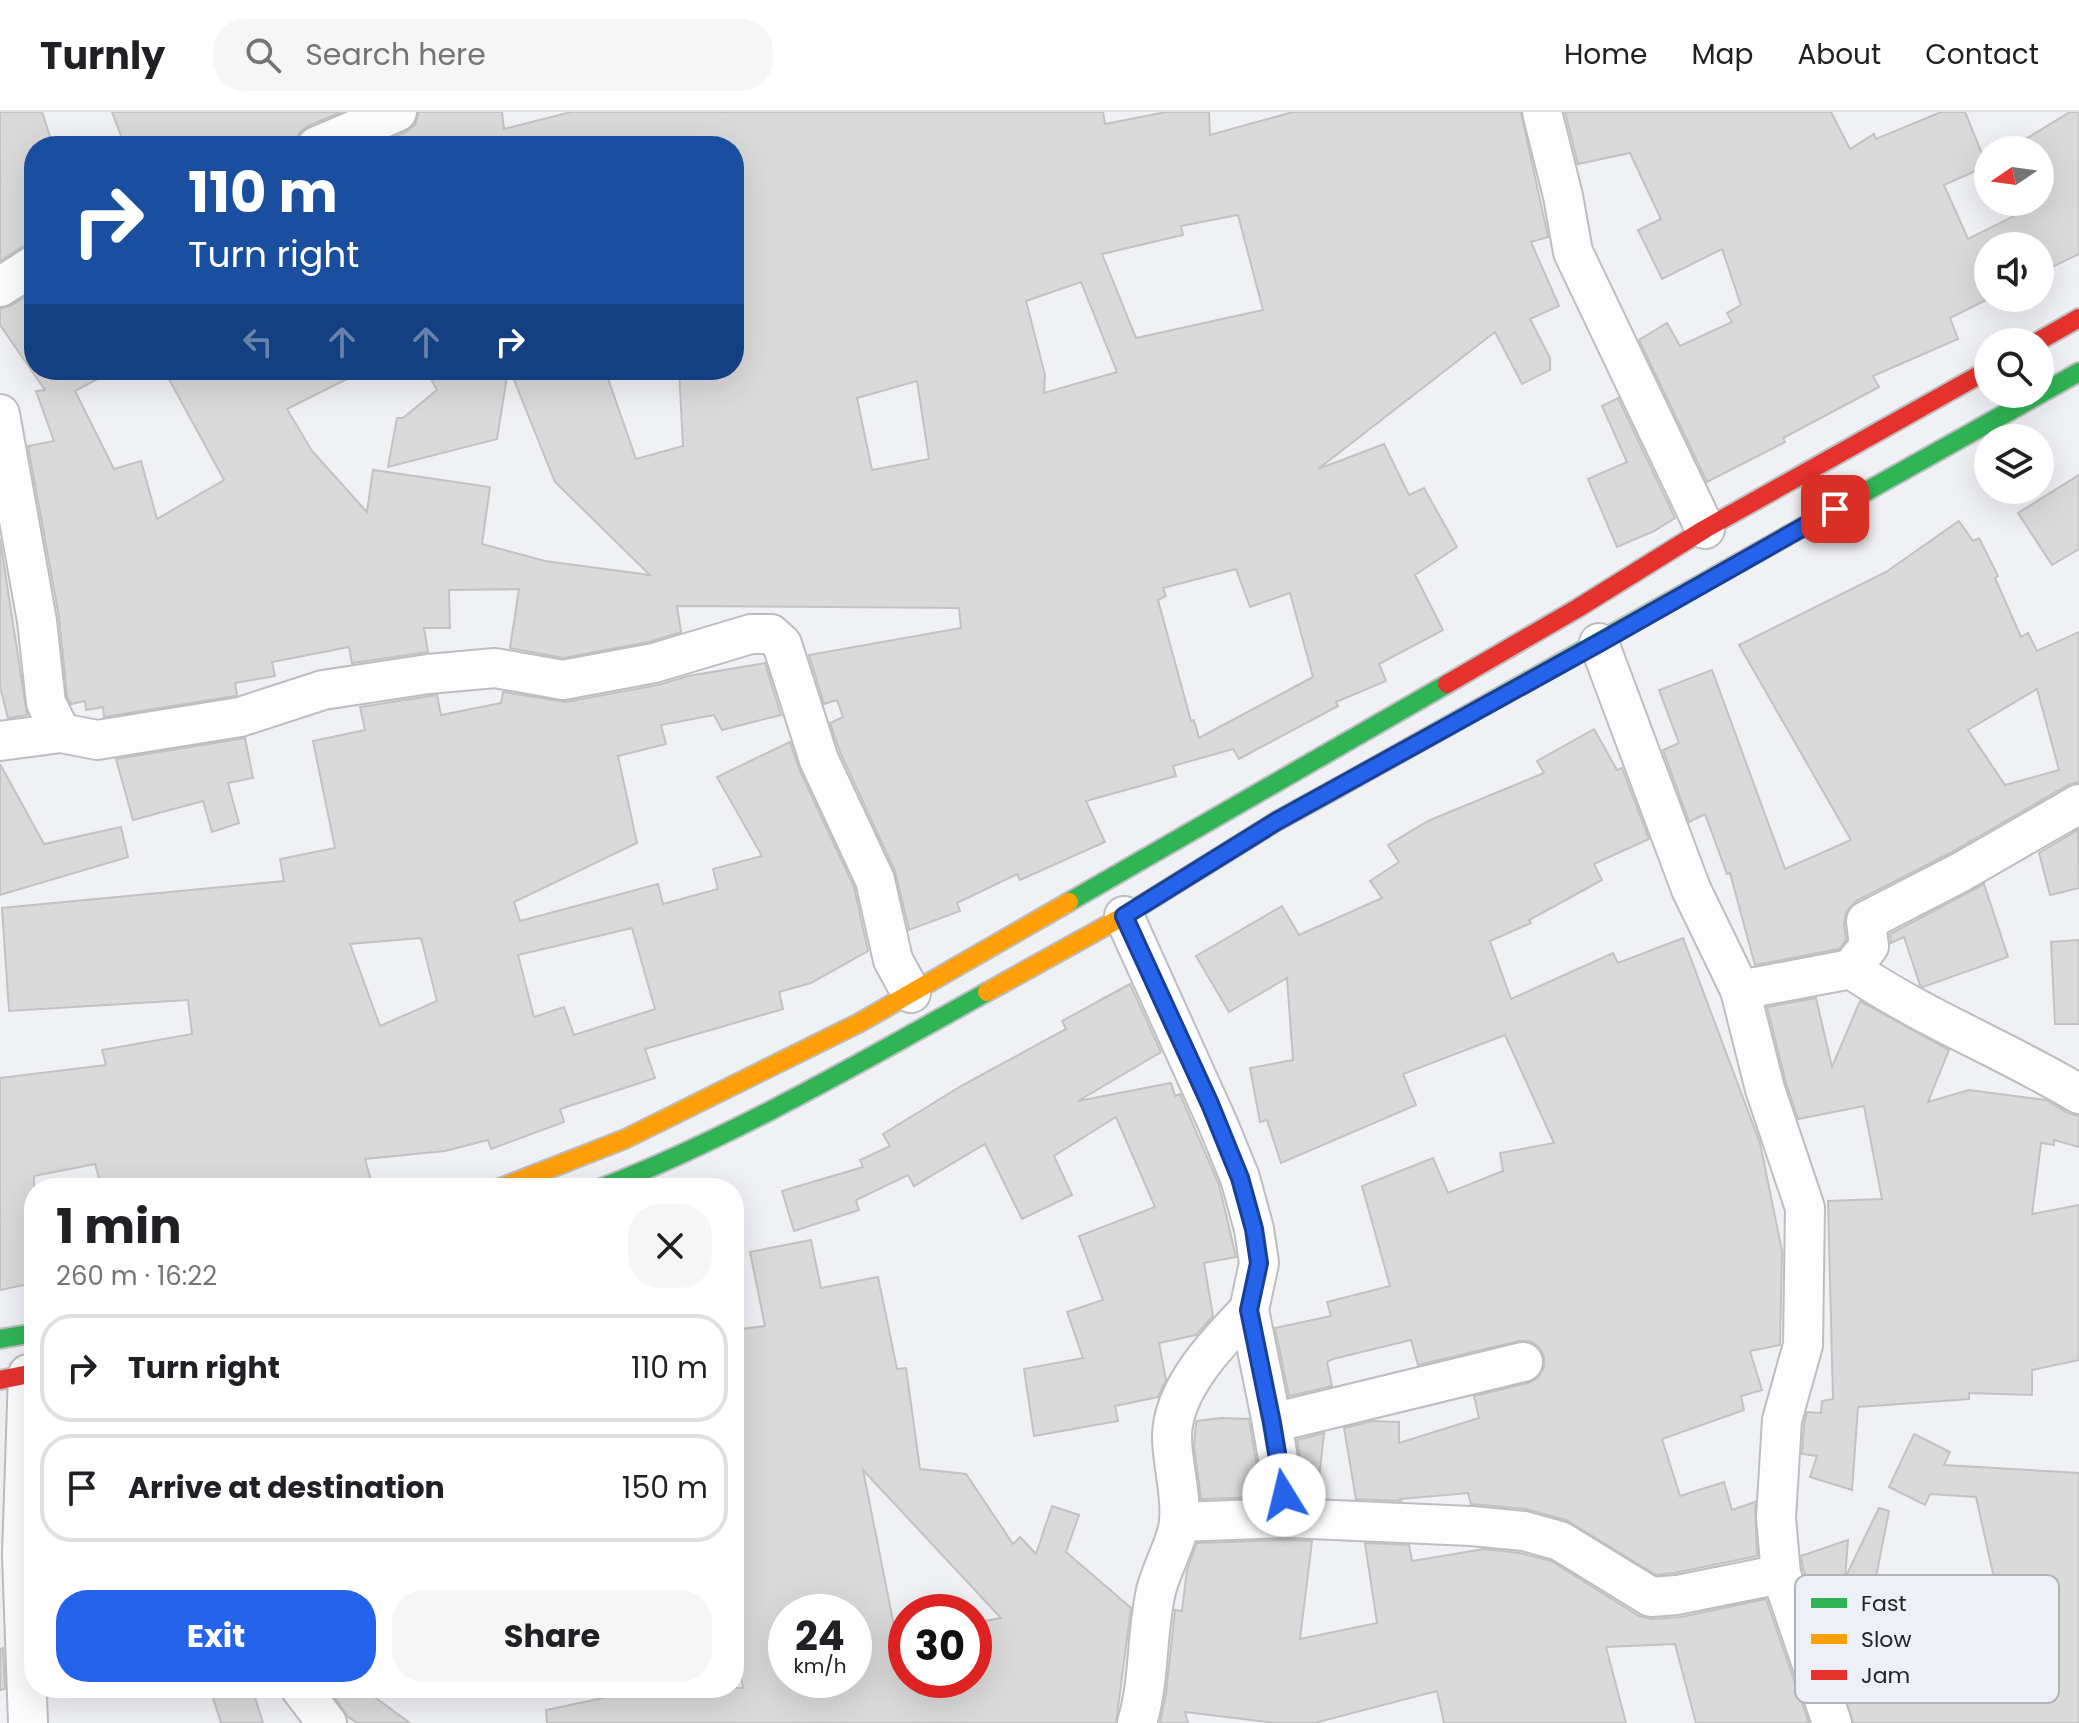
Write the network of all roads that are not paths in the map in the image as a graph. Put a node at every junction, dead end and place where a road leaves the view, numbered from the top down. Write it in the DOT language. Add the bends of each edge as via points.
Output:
graph roads {
  1 [pos="397,112"];
  2 [pos="1542,112"];
  3 [pos="341,136"];
  4 [pos="24,271"];
  5 [pos="0,287"];
  6 [pos="2079,318"];
  7 [pos="2054,332"];
  8 [pos="2079,372"];
  9 [pos="1974,378"];
  10 [pos="2054,386"];
  11 [pos="2015,408"];
  12 [pos="0,414"];
  13 [pos="1705,529"];
  14 [pos="1599,643"];
  15 [pos="61,733"];
  16 [pos="0,741"];
  17 [pos="2079,804"];
  18 [pos="1124,916"];
  19 [pos="1851,969"];
  20 [pos="1740,990"];
  21 [pos="911,993"];
  22 [pos="2079,1094"];
  23 [pos="526,1178"];
  24 [pos="627,1178"];
  25 [pos="1249,1310"];
  26 [pos="24,1335"];
  27 [pos="0,1339"];
  28 [pos="1523,1362"];
  29 [pos="21,1376"];
  30 [pos="1272,1423"];
  31 [pos="1288,1518"];
  32 [pos="1179,1522"];
  33 [pos="1781,1574"];
  34 [pos="24,1580"];
  35 [pos="1795,1615"];
  36 [pos="24,1684"];
  37 [pos="308,1698"];
  38 [pos="1825,1703"];
  39 [pos="18,1713"];
  40 [pos="327,1723"];
  41 [pos="1137,1723"];
  42 [pos="1832,1723"];
  1 -- 3 [label="street"];
  2 -- 13 [label="street" via="1573,252"];
  4 -- 5 [label="street"];
  6 -- 7 [label="street"];
  8 -- 10 [label="street"];
  9 -- 13 [label="street"];
  11 -- 14 [label="street"];
  12 -- 15 [label="street" via="37,621 46,703"];
  13 -- 21 [label="street" via="1578,608"];
  14 -- 18 [label="street" via="1277,821"];
  14 -- 20 [label="street" via="1691,889"];
  15 -- 16 [label="street"];
  15 -- 21 [label="street" via="97,740 240,717 323,690 428,674 495,668 563,680 654,663 751,634 771,634 782,644 819,760 875,880 893,960"];
  17 -- 19 [label="street" via="1866,921 1869,946"];
  18 -- 24 [label="street" via="829,1080"];
  18 -- 25 [label="street" via="1240,1178 1259,1263"];
  19 -- 20 [label="street"];
  19 -- 22 [label="street" via="1891,996"];
  20 -- 33 [label="street" via="1765,1089 1805,1208 1803,1345 1782,1420 1776,1504"];
  21 -- 23 [label="street" via="625,1139"];
  25 -- 30 [label="street"];
  25 -- 32 [label="street" via="1215,1344 1184,1389 1171,1434"];
  26 -- 27 [label="street"];
  28 -- 30 [label="street"];
  29 -- 34 [label="street"];
  30 -- 31 [label="street"];
  31 -- 32 [label="street"];
  31 -- 33 [label="street" via="1524,1531 1560,1541 1651,1597"];
  32 -- 41 [label="street" via="1156,1589 1145,1697"];
  33 -- 35 [label="street"];
  36 -- 39 [label="street"];
  37 -- 40 [label="street"];
  38 -- 42 [label="street"];
}
